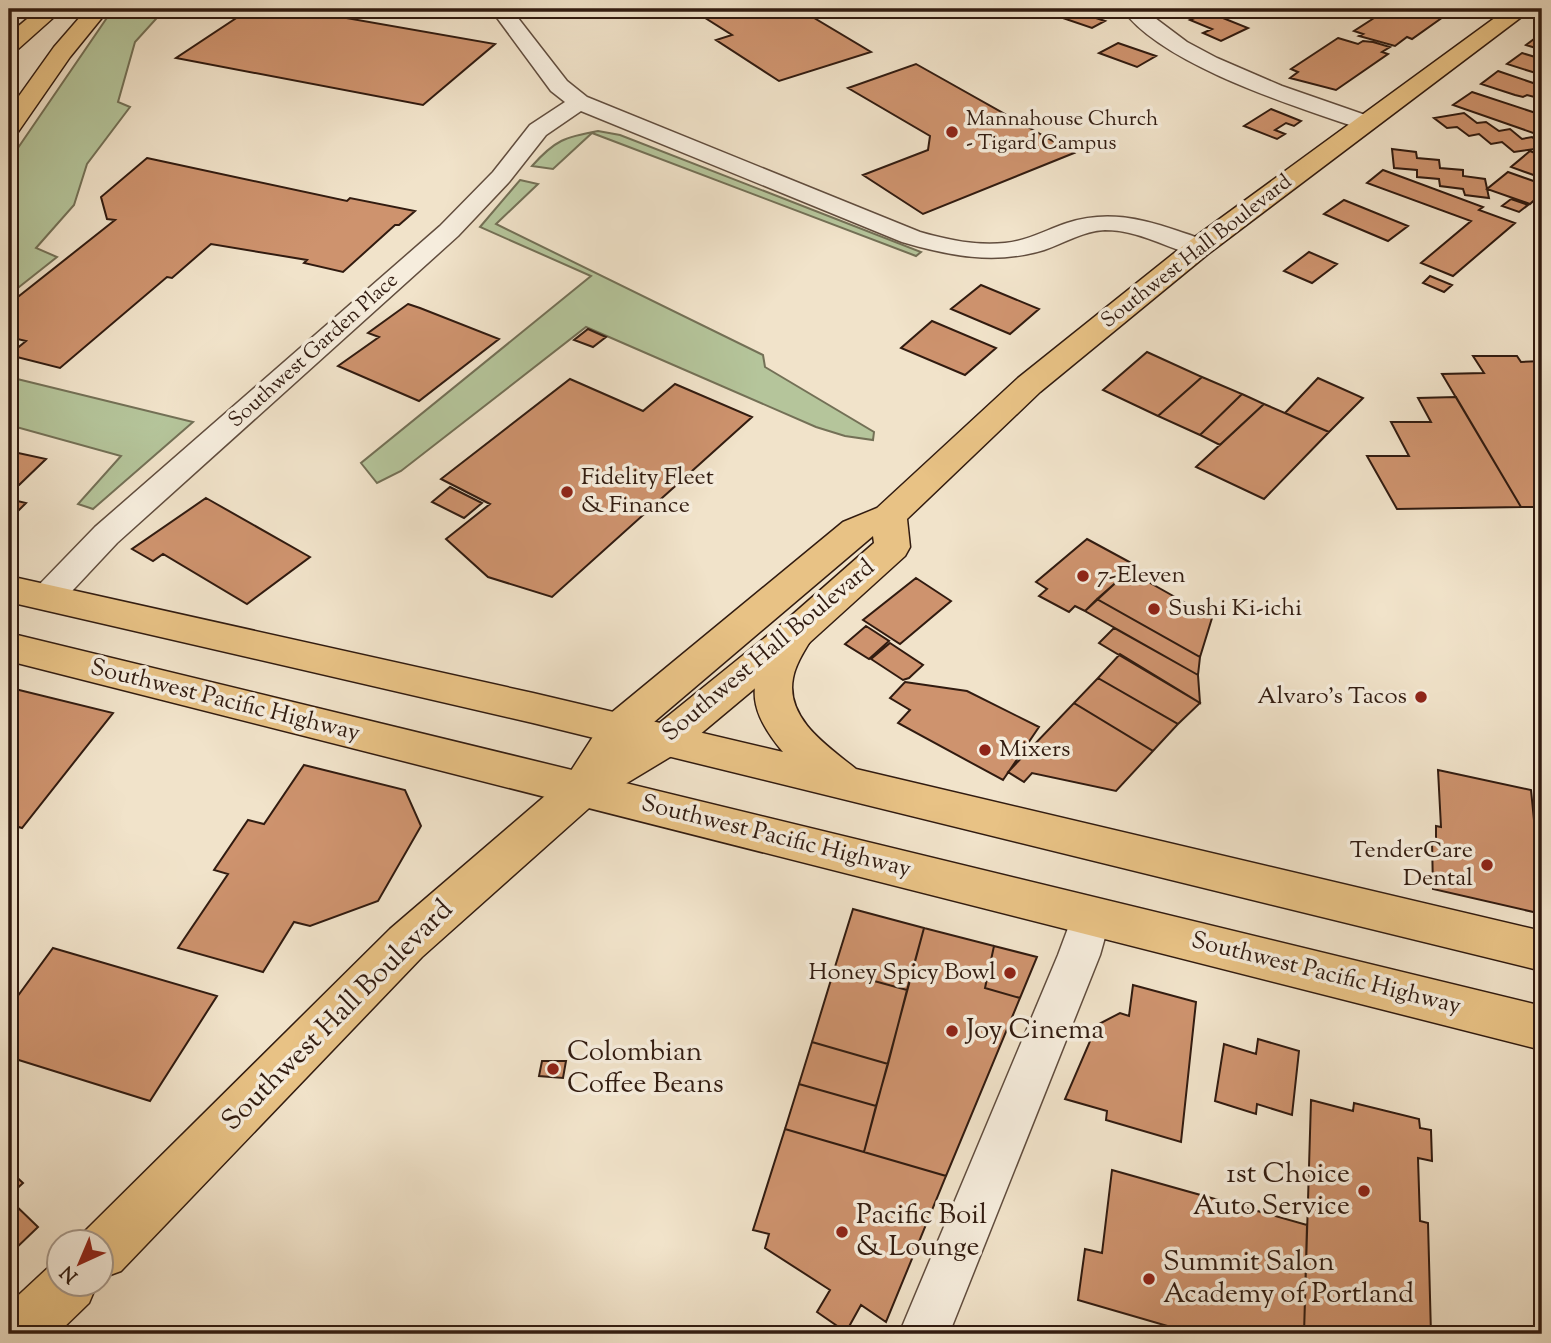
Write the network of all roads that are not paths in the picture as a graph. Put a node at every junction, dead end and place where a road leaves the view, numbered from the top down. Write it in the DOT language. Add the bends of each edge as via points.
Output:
graph roads {
  1 [pos="52,9"];
  2 [pos="98,9"];
  3 [pos="1132,9"];
  4 [pos="1517,9"];
  5 [pos="502,11"];
  6 [pos="9,45"];
  7 [pos="579,102"];
  8 [pos="1366,123"];
  9 [pos="9,127"];
  10 [pos="1198,248"];
  11 [pos="890,516"];
  12 [pos="9,589"];
  13 [pos="46,598"];
  14 [pos="796,633"];
  15 [pos="11,651"];
  16 [pos="619,729"];
  17 [pos="666,740"];
  18 [pos="847,785"];
  19 [pos="582,789"];
  20 [pos="1091,916"];
  21 [pos="1542,951"];
  22 [pos="1542,1028"];
  23 [pos="116,1238"];
  24 [pos="54,1298"];
  25 [pos="17,1334"];
  26 [pos="924,1334"];
  1 -- 6 [label="main road"];
  2 -- 9 [label="main road"];
  3 -- 8 [label="street" via="1180,47 1268,88"];
  4 -- 8 [label="main road, Southwest Hall Boulevard"];
  5 -- 7 [label="street" via="559,86"];
  7 -- 10 [label="street" via="938,245 1013,250 1088,224 1106,223"];
  7 -- 13 [label="street, Southwest Garden Place" via="538,130 449,231 106,535"];
  8 -- 10 [label="main road, Southwest Hall Boulevard"];
  10 -- 11 [label="main road, Southwest Hall Boulevard" via="1029,385"];
  11 -- 14 [label="main road, Southwest Hall Boulevard" via="892,547"];
  11 -- 16 [label="main road, Southwest Hall Boulevard" via="855,530"];
  12 -- 13 [label="main road"];
  13 -- 16 [label="main road"];
  14 -- 17 [label="main road, Southwest Hall Boulevard"];
  14 -- 18 [label="main road" via="773,680 775,708 789,731"];
  15 -- 19 [label="main road, Southwest Pacific Highway"];
  16 -- 17 [label="main road"];
  16 -- 19 [label="main road, Southwest Hall Boulevard"];
  17 -- 18 [label="main road"];
  17 -- 19 [label="main road, Southwest Hall Boulevard"];
  18 -- 21 [label="main road"];
  19 -- 20 [label="main road, Southwest Pacific Highway"];
  19 -- 23 [label="main road, Southwest Hall Boulevard" via="406,943"];
  20 -- 22 [label="main road, Southwest Pacific Highway"];
  20 -- 26 [label="street"];
  24 -- 25 [label="main road"];
}
